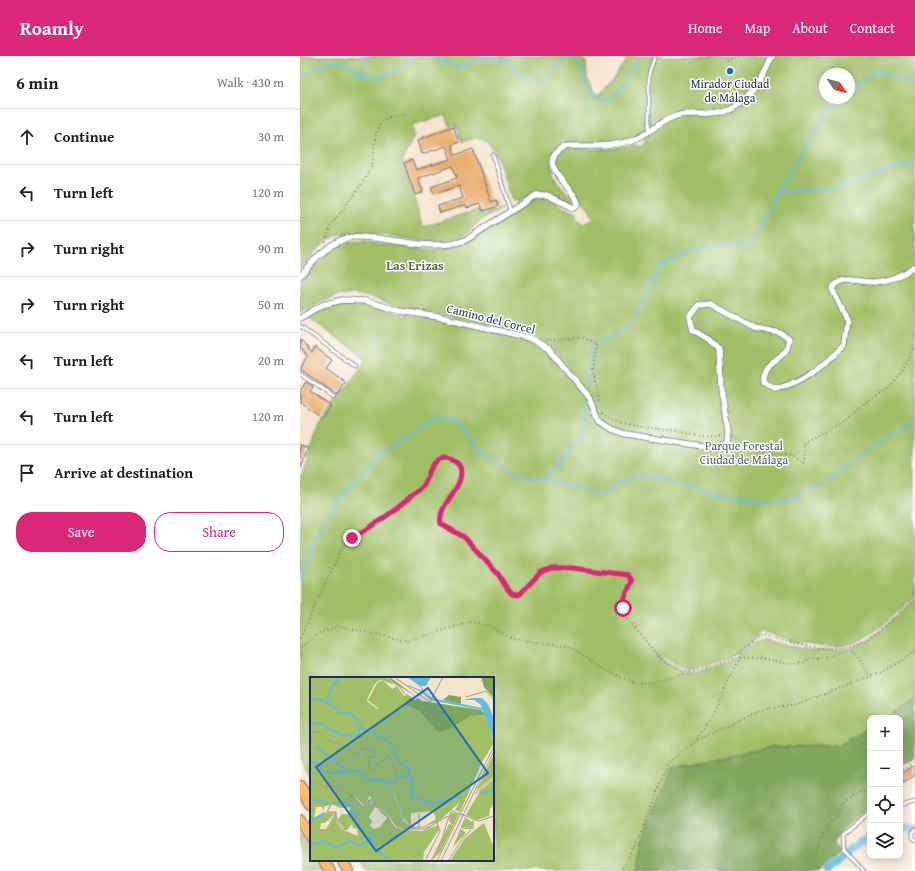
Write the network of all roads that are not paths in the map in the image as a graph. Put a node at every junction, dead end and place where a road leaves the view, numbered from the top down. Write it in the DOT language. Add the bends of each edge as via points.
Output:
graph roads {
  1 [pos="655,56"];
  2 [pos="772,56"];
  3 [pos="649,131"];
  4 [pos="493,155"];
  5 [pos="510,210"];
  6 [pos="915,266"];
  7 [pos="300,276"];
  8 [pos="300,318"];
  9 [pos="300,326"];
  10 [pos="355,366"];
  11 [pos="300,374"];
  12 [pos="333,397"];
  13 [pos="300,786"];
  14 [pos="915,802"];
  15 [pos="310,803"];
  16 [pos="903,805"];
  17 [pos="867,815"];
  18 [pos="300,820"];
  19 [pos="915,829"];
  20 [pos="310,837"];
  21 [pos="915,840"];
  22 [pos="324,861"];
  23 [pos="343,861"];
  24 [pos="330,871"];
  25 [pos="348,871"];
  26 [pos="864,871"];
  1 -- 3 [label="lane" via="649,73"];
  2 -- 3 [label="street" via="752,92 739,106 714,114 676,115"];
  3 -- 5 [label="street" via="639,138 623,143 567,146 559,150 554,156 556,173 579,200 574,208 543,194 536,195"];
  4 -- 5 [label="lane"];
  5 -- 7 [label="street" via="466,240 454,244 425,246 353,236 329,246"];
  6 -- 8 [label="street, Camino del Corcel" via="903,275 875,282 845,279 836,282 832,289 847,319 844,346 825,364 788,387 775,390 763,383 765,368 786,350 789,338 780,333 755,328 711,304 699,305 690,317 693,330 720,350 721,388 728,432 727,443 716,448 625,434 612,429 600,421 590,398 549,349 530,338 445,318 400,311 366,301 342,300 322,305"];
  9 -- 10 [label="lane"];
  11 -- 12 [label="lane"];
  13 -- 15 [label="highway"];
  14 -- 16 [label="lane"];
  17 -- 26 [label="lane" via="843,834 844,848"];
  18 -- 20 [label="highway"];
  19 -- 21 [label="lane" via="912,838"];
  22 -- 24 [label="highway"];
  23 -- 25 [label="highway"];
}
